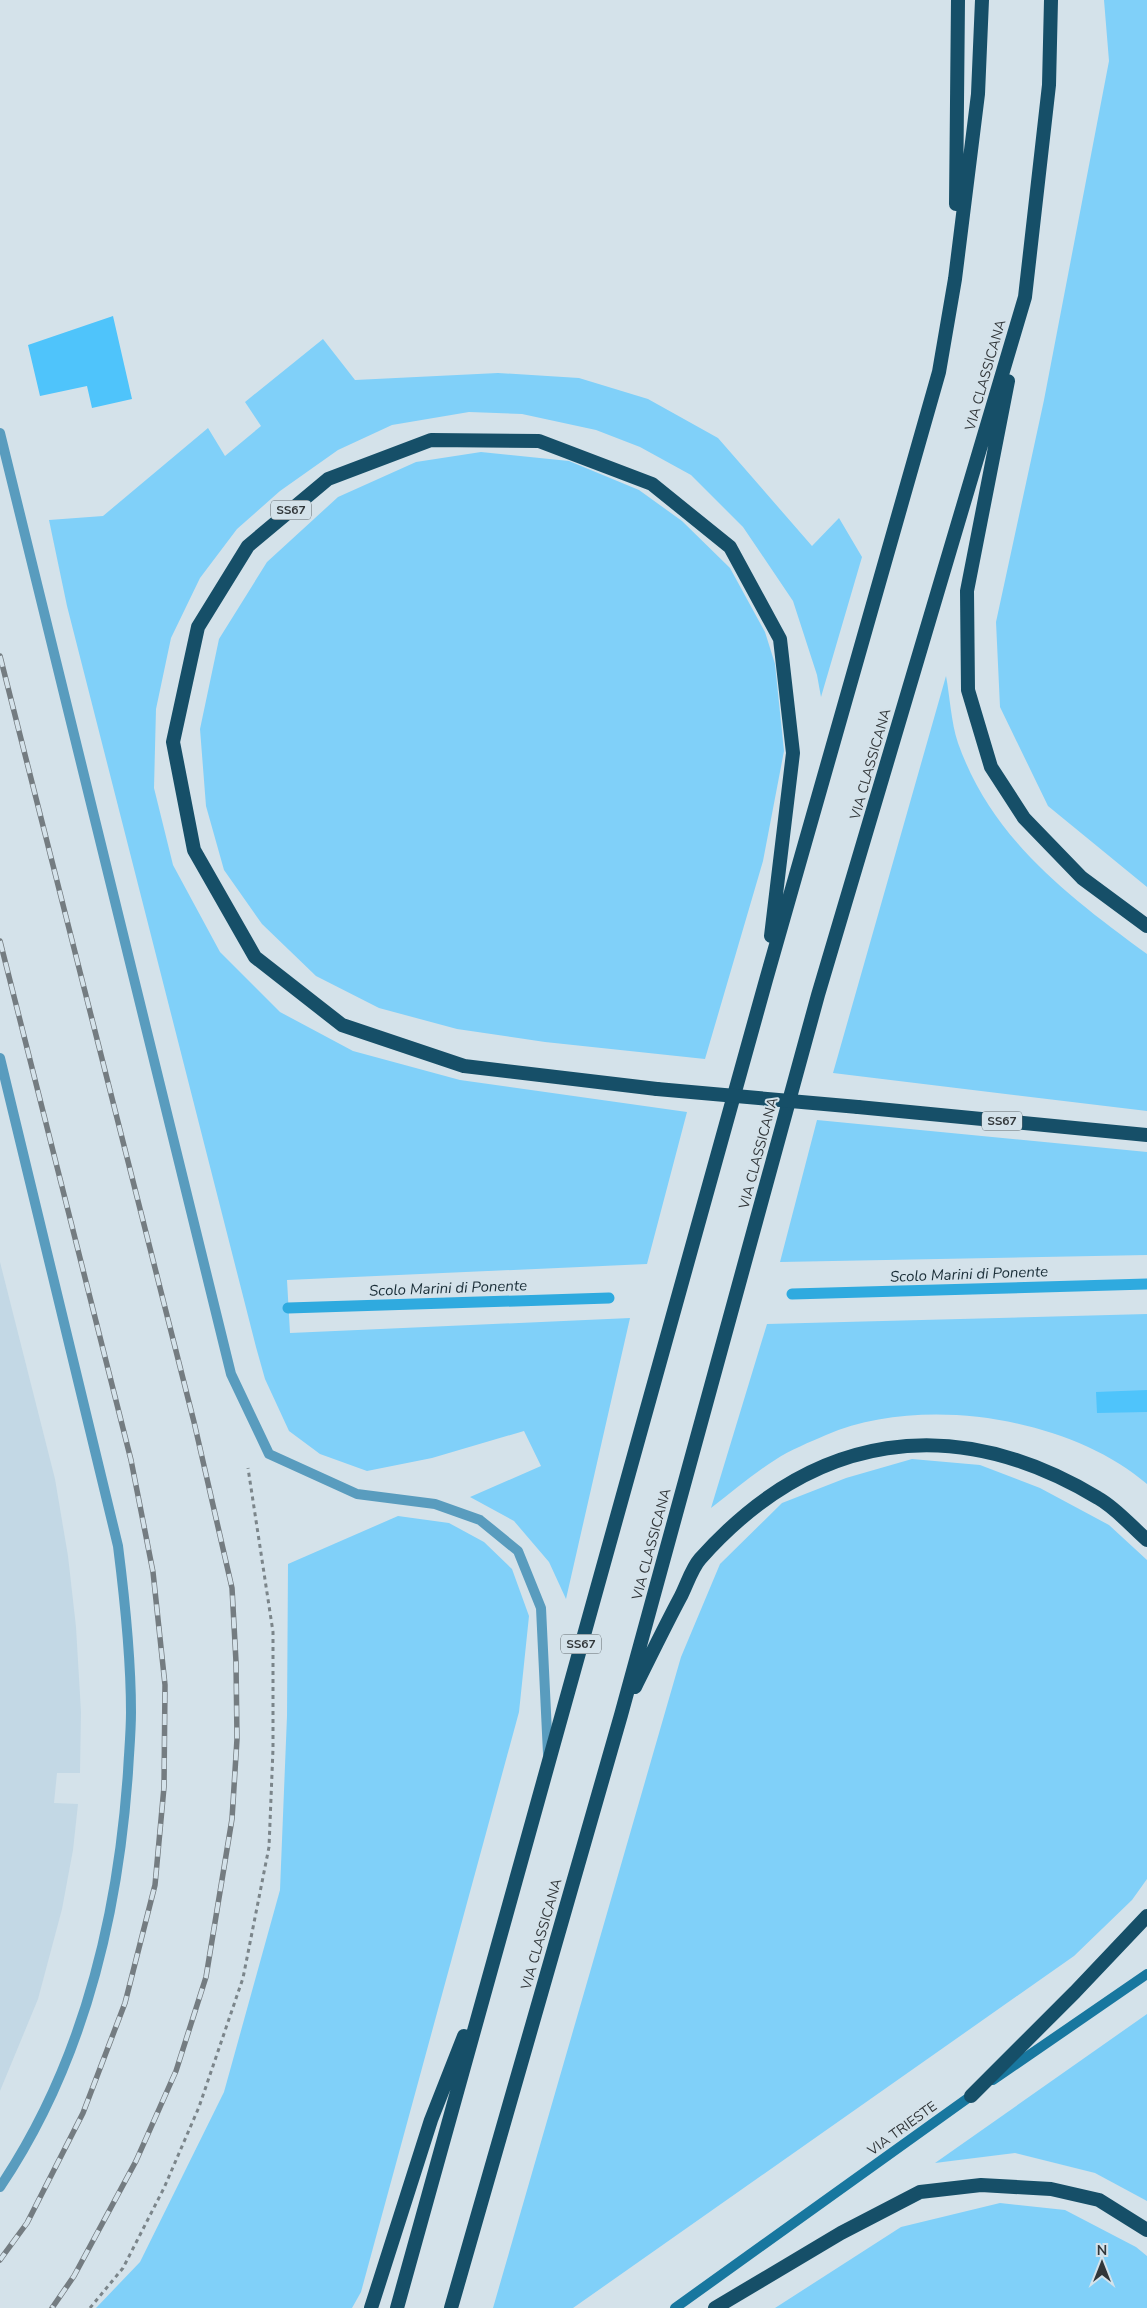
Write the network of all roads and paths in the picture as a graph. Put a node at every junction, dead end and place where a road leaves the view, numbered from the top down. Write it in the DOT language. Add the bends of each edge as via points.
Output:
graph roads {
  1 [pos="958,0"];
  2 [pos="982,0"];
  3 [pos="1051,0"];
  4 [pos="955,279"];
  5 [pos="1025,297"];
  6 [pos="0,433"];
  7 [pos="1147,926"];
  8 [pos="766,980"];
  9 [pos="0,1058"];
  10 [pos="1147,1135"];
  11 [pos="246,1458"];
  12 [pos="1147,1540"];
  13 [pos="621,1715"];
  14 [pos="548,1763"];
  15 [pos="1147,1916"];
  16 [pos="490,1971"];
  17 [pos="1147,1974"];
  18 [pos="971,2096"];
  19 [pos="0,2187"];
  20 [pos="1147,2230"];
  21 [pos="90,2308"];
  22 [pos="371,2308"];
  23 [pos="397,2308"];
  24 [pos="451,2308"];
  25 [pos="675,2308"];
  26 [pos="715,2308"];
  1 -- 4 [label="highway"];
  2 -- 4 [label="highway" via="978,94"];
  3 -- 5 [label="highway, VIA CLASSICANA" via="1049,85"];
  4 -- 8 [label="highway" via="939,372"];
  5 -- 7 [label="highway" via="967,591 968,690 991,767 1024,818 1082,878"];
  5 -- 13 [label="highway, VIA CLASSICANA" via="818,995"];
  6 -- 14 [label="lane" via="231,1374 269,1454 357,1494 435,1504 480,1520 518,1551 541,1608"];
  8 -- 10 [label="highway, SS67, bridge" via="793,753 780,639 730,547 723,541 652,484 539,441 431,440 328,479 248,546 198,627 173,742 194,850 256,957 342,1025 464,1066 657,1089"];
  8 -- 14 [label="highway, SS67"];
  9 -- 19 [label="lane" via="118,1546 128,1629 132,1713 124,1817 111,1912 89,1995 55,2090 19,2159"];
  11 -- 21 [label="path" via="273,1632 269,1847 243,1978 199,2107 164,2188 123,2268"];
  12 -- 13 [label="highway" via="1100,1499 1047,1472 992,1452 940,1444 879,1448 818,1468 760,1501 699,1560"];
  13 -- 24 [label="highway, VIA CLASSICANA"];
  14 -- 16 [label="highway, SS67"];
  15 -- 18 [label="highway"];
  16 -- 22 [label="highway" via="431,2120"];
  16 -- 23 [label="highway, SS67"];
  17 -- 18 [label="main road, VIA TRIESTE"];
  18 -- 25 [label="main road, VIA TRIESTE"];
  20 -- 26 [label="highway" via="1099,2200 1051,2190 981,2185 920,2192 841,2233"];
}
